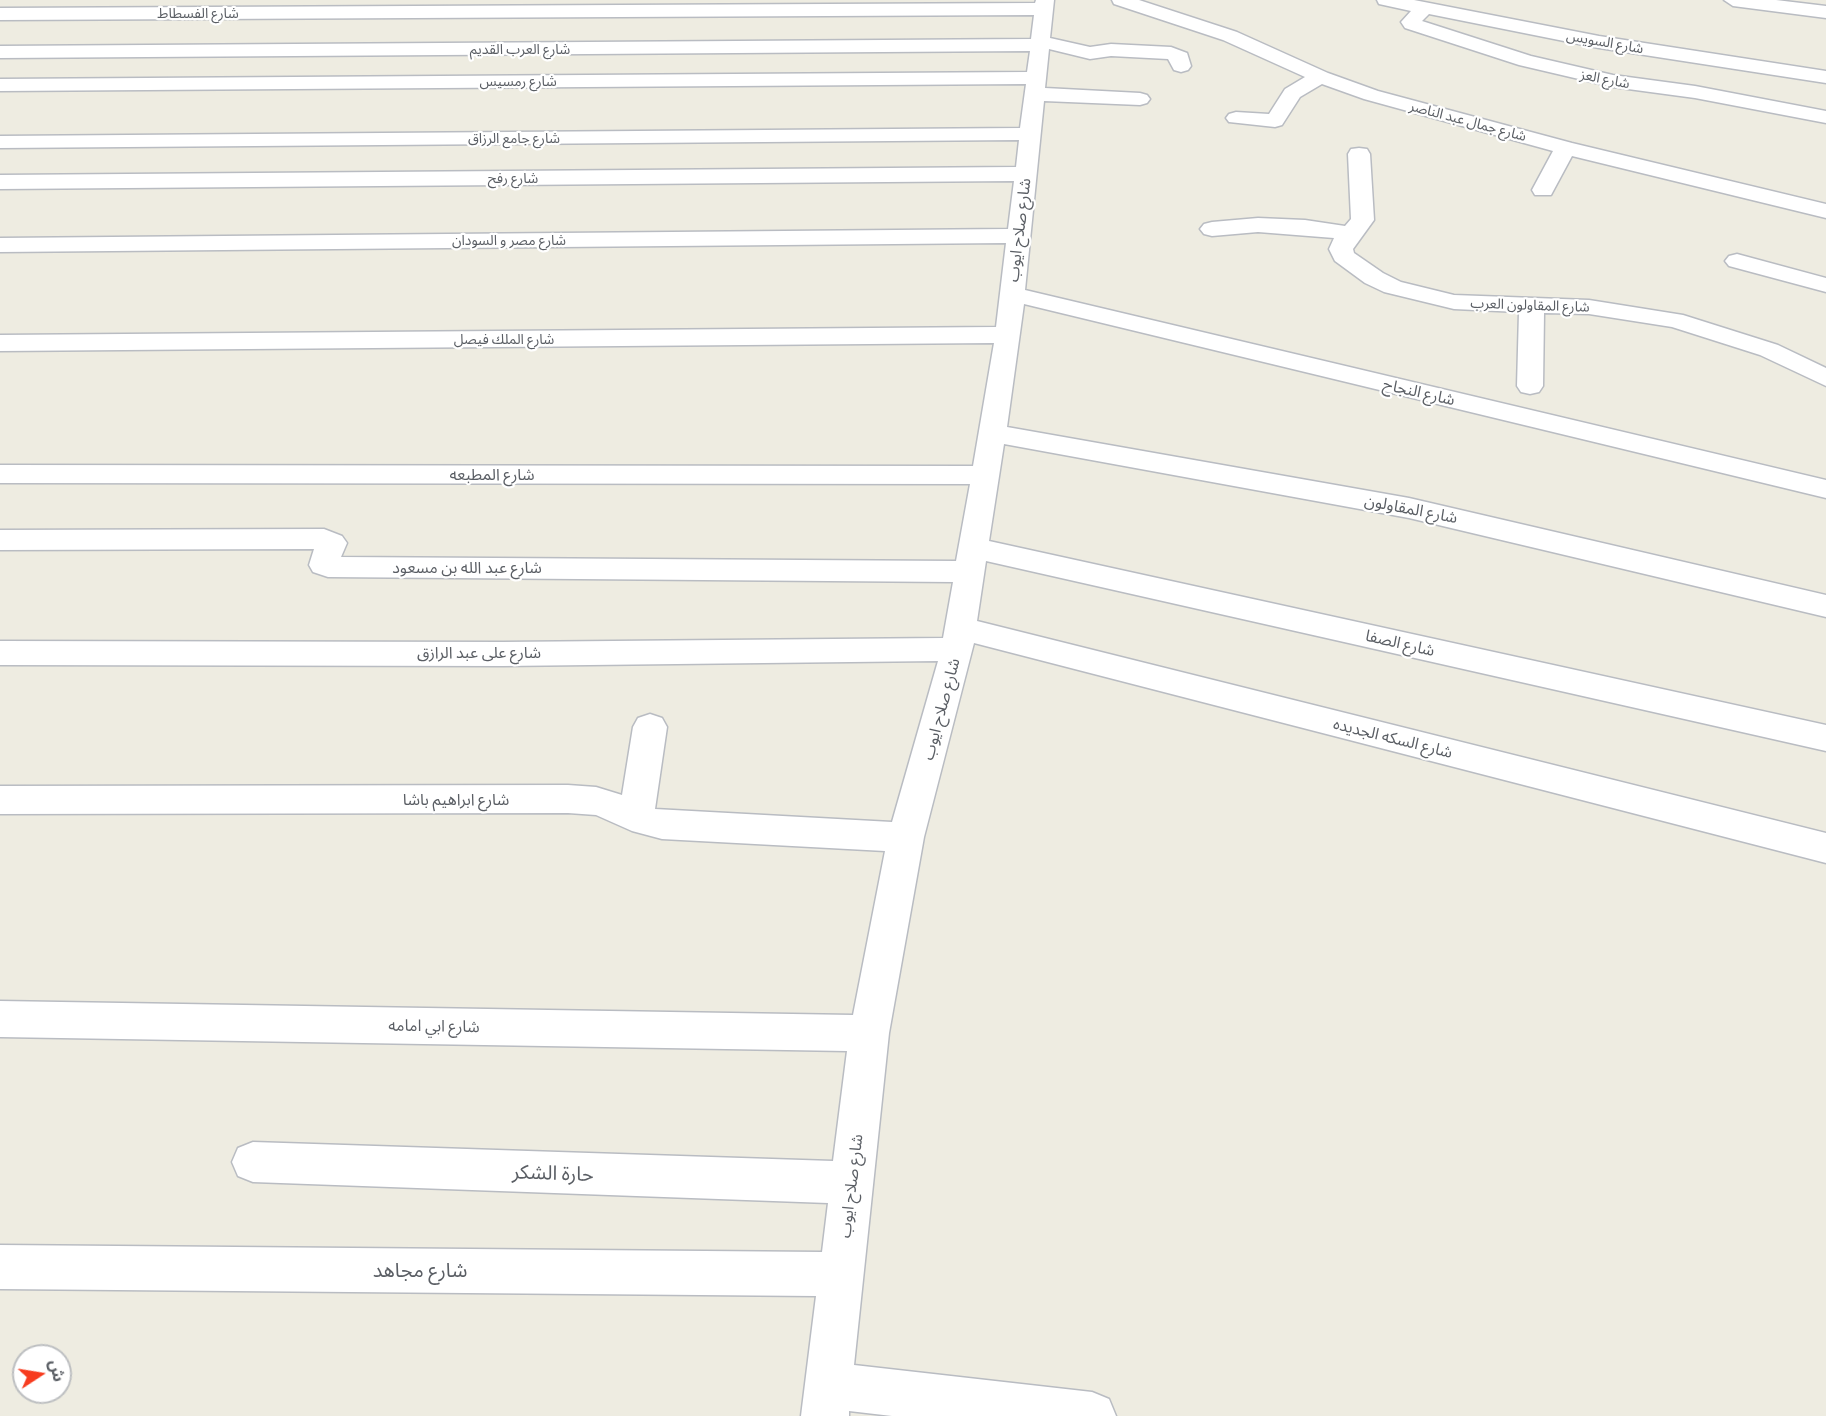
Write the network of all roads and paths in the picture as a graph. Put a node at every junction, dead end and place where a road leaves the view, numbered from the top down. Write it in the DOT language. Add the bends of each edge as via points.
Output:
graph roads {
  1 [pos="1121,0"];
  2 [pos="1386,0"];
  3 [pos="1733,0"];
  4 [pos="1425,8"];
  5 [pos="1826,12"];
  6 [pos="0,14"];
  7 [pos="1043,24"];
  8 [pos="0,52"];
  9 [pos="1181,66"];
  10 [pos="1321,77"];
  11 [pos="1826,77"];
  12 [pos="0,85"];
  13 [pos="1035,86"];
  14 [pos="1140,99"];
  15 [pos="1826,117"];
  16 [pos="1236,118"];
  17 [pos="1029,134"];
  18 [pos="0,142"];
  19 [pos="1566,148"];
  20 [pos="1359,154"];
  21 [pos="1026,174"];
  22 [pos="0,182"];
  23 [pos="1543,190"];
  24 [pos="1826,211"];
  25 [pos="1212,229"];
  26 [pos="1352,234"];
  27 [pos="1019,236"];
  28 [pos="0,244"];
  29 [pos="1737,261"];
  30 [pos="1826,285"];
  31 [pos="1011,294"];
  32 [pos="1532,304"];
  33 [pos="1008,335"];
  34 [pos="0,343"];
  35 [pos="1826,378"];
  36 [pos="1530,386"];
  37 [pos="992,433"];
  38 [pos="0,474"];
  39 [pos="985,476"];
  40 [pos="1826,489"];
  41 [pos="0,540"];
  42 [pos="971,560"];
  43 [pos="1826,606"];
  44 [pos="959,639"];
  45 [pos="0,653"];
  46 [pos="650,727"];
  47 [pos="1826,738"];
  48 [pos="0,800"];
  49 [pos="636,817"];
  50 [pos="906,837"];
  51 [pos="1826,848"];
  52 [pos="0,1019"];
  53 [pos="869,1033"];
  54 [pos="253,1162"];
  55 [pos="852,1183"];
  56 [pos="0,1267"];
  57 [pos="841,1274"];
  58 [pos="826,1400"];
  59 [pos="1092,1416"];
  1 -- 10 [label="street, شارع جمال عبد الناصر" via="1230,36"];
  2 -- 4 [label="street, شارع السويس"];
  3 -- 5 [label="street"];
  4 -- 11 [label="street, شارع السويس" via="1599,42"];
  4 -- 15 [label="street, شارع العز" via="1412,24 1526,61 1613,81"];
  6 -- 7 [label="street, شارع الفسطاط"];
  7 -- 8 [label="street, شارع العرب القديم"];
  7 -- 9 [label="street" via="1090,53 1171,53 1180,57"];
  7 -- 13 [label="street, شارع صلاح ايوب"];
  10 -- 16 [label="street" via="1292,93 1275,121"];
  10 -- 19 [label="street, شارع جمال عبد الناصر"];
  12 -- 13 [label="street, شارع رمسيس"];
  13 -- 14 [label="street, شارع رمسيس"];
  13 -- 17 [label="street, شارع صلاح ايوب"];
  17 -- 18 [label="street, شارع جامع الرزاق"];
  17 -- 21 [label="street, شارع صلاح ايوب"];
  19 -- 23 [label="street"];
  19 -- 24 [label="street, شارع جمال عبد الناصر"];
  20 -- 26 [label="street, شارع المقاولون العرب" via="1363,220"];
  21 -- 22 [label="street, شارع رفح"];
  21 -- 27 [label="street, شارع صلاح ايوب"];
  25 -- 26 [label="street" via="1258,225"];
  26 -- 32 [label="street, شارع المقاولون العرب" via="1343,242 1343,256 1393,287 1454,302"];
  27 -- 28 [label="street, شارع مصر و السودان"];
  27 -- 31 [label="street, شارع صلاح ايوب"];
  29 -- 30 [label="street"];
  31 -- 33 [label="street, شارع صلاح ايوب"];
  31 -- 40 [label="street, شارع النجاح"];
  32 -- 35 [label="street, شارع المقاولون العرب" via="1589,307 1674,320 1769,350"];
  32 -- 36 [label="street"];
  33 -- 34 [label="street, شارع الملك فيصل"];
  33 -- 37 [label="street, شارع صلاح ايوب"];
  37 -- 39 [label="street, شارع صلاح ايوب"];
  37 -- 43 [label="street, شارع المقاولون" via="1409,508"];
  38 -- 39 [label="street, شارع المطبعه"];
  39 -- 42 [label="street, شارع صلاح ايوب"];
  41 -- 42 [label="street, شارع عبد الله بن مسعود" via="324,539 332,543 324,561 328,567"];
  42 -- 44 [label="street, شارع صلاح ايوب"];
  42 -- 47 [label="street, شارع الصفا"];
  44 -- 45 [label="street, شارع على عبد الرازق" via="502,654"];
  44 -- 50 [label="street, شارع صلاح ايوب"];
  44 -- 51 [label="street, شارع السكه الجديده"];
  46 -- 49 [label="street"];
  48 -- 49 [label="street, شارع ابراهيم باشا" via="568,799 596,801"];
  49 -- 50 [label="street, شارع ابراهيم باشا" via="685,827"];
  50 -- 53 [label="street, شارع صلاح ايوب"];
  52 -- 53 [label="street, شارع ابي امامه"];
  53 -- 55 [label="street, شارع صلاح ايوب"];
  54 -- 55 [label="street, حارة الشكر"];
  55 -- 57 [label="street, شارع صلاح ايوب"];
  56 -- 57 [label="street, شارع مجاهد"];
  57 -- 58 [label="street, شارع صلاح ايوب"];
  58 -- 59 [label="street"];
}
